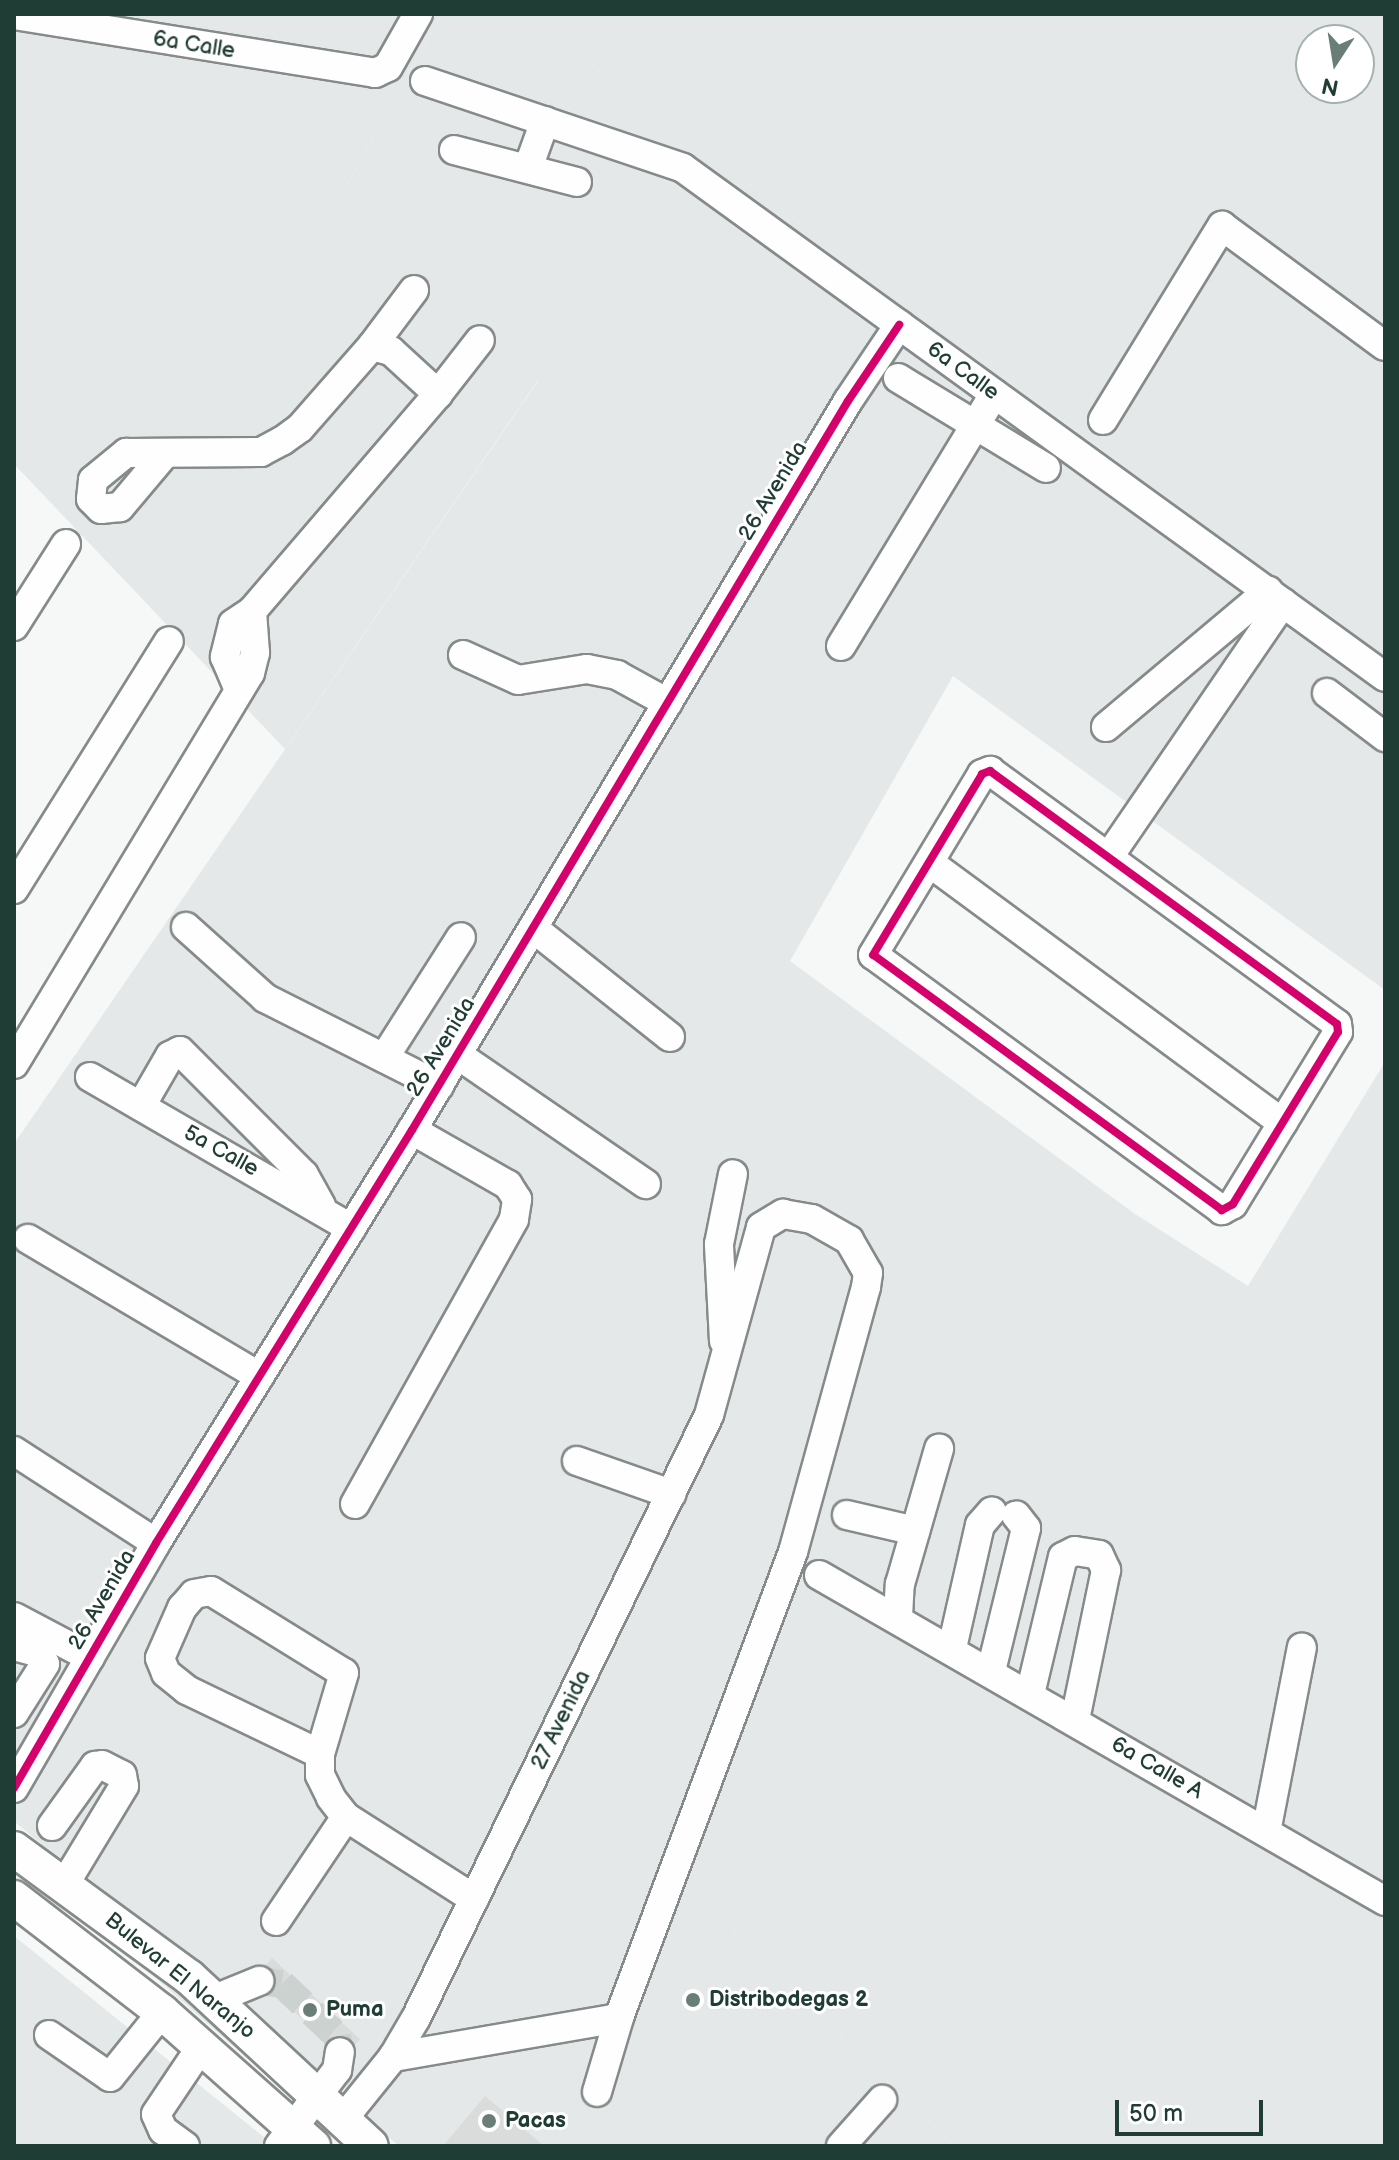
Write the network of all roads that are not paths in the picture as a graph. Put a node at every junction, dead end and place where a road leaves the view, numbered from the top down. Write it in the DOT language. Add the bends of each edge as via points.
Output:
graph roads {
  1 [pos="418,14"];
  2 [pos="14,15"];
  3 [pos="425,81"];
  4 [pos="545,121"];
  5 [pos="454,150"];
  6 [pos="528,168"];
  7 [pos="577,182"];
  8 [pos="414,290"];
  9 [pos="899,325"];
  10 [pos="480,340"];
  11 [pos="372,346"];
  12 [pos="1385,346"];
  13 [pos="898,378"];
  14 [pos="438,394"];
  15 [pos="994,394"];
  16 [pos="1103,420"];
  17 [pos="975,424"];
  18 [pos="163,456"];
  19 [pos="1046,468"];
  20 [pos="66,544"];
  21 [pos="1276,597"];
  22 [pos="14,626"];
  23 [pos="169,641"];
  24 [pos="841,646"];
  25 [pos="463,655"];
  26 [pos="1385,677"];
  27 [pos="1327,693"];
  28 [pos="668,703"];
  29 [pos="1106,727"];
  30 [pos="1385,737"];
  31 [pos="1110,855"];
  32 [pos="930,863"];
  33 [pos="14,889"];
  34 [pos="186,927"];
  35 [pos="533,928"];
  36 [pos="461,937"];
  37 [pos="670,1037"];
  38 [pos="458,1055"];
  39 [pos="384,1058"];
  40 [pos="14,1064"];
  41 [pos="90,1077"];
  42 [pos="439,1086"];
  43 [pos="141,1106"];
  44 [pos="1283,1123"];
  45 [pos="412,1130"];
  46 [pos="733,1174"];
  47 [pos="646,1184"];
  48 [pos="322,1207"];
  49 [pos="351,1228"];
  50 [pos="28,1239"];
  51 [pos="726,1354"];
  52 [pos="259,1376"];
  53 [pos="939,1449"];
  54 [pos="14,1451"];
  55 [pos="577,1461"];
  56 [pos="671,1494"];
  57 [pos="355,1504"];
  58 [pos="847,1515"];
  59 [pos="915,1531"];
  60 [pos="156,1543"];
  61 [pos="819,1575"];
  62 [pos="14,1617"];
  63 [pos="898,1617"];
  64 [pos="940,1642"];
  65 [pos="14,1646"];
  66 [pos="1302,1647"];
  67 [pos="90,1657"];
  68 [pos="991,1671"];
  69 [pos="1030,1694"];
  70 [pos="14,1713"];
  71 [pos="1075,1720"];
  72 [pos="320,1754"];
  73 [pos="14,1788"];
  74 [pos="346,1817"];
  75 [pos="52,1826"];
  76 [pos="1266,1832"];
  77 [pos="14,1849"];
  78 [pos="64,1885"];
  79 [pos="14,1898"];
  80 [pos="474,1899"];
  81 [pos="1385,1901"];
  82 [pos="276,1921"];
  83 [pos="259,1981"];
  84 [pos="215,1999"];
  85 [pos="162,2012"];
  86 [pos="619,2018"];
  87 [pos="49,2035"];
  88 [pos="201,2047"];
  89 [pos="340,2052"];
  90 [pos="393,2057"];
  91 [pos="597,2092"];
  92 [pos="882,2100"];
  93 [pos="331,2108"];
  94 [pos="295,2140"];
  95 [pos="185,2146"];
  96 [pos="371,2146"];
  97 [pos="841,2146"];
  1 -- 2 [label="street, 6a Calle" via="388,67 375,73"];
  3 -- 4 [label="street, 6a Calle"];
  4 -- 6 [label="street"];
  4 -- 9 [label="street, 6a Calle" via="683,168"];
  5 -- 6 [label="street"];
  6 -- 7 [label="street"];
  8 -- 11 [label="street"];
  9 -- 15 [label="street, 6a Calle"];
  9 -- 28 [label="street, 26 Avenida"];
  10 -- 14 [label="street"];
  11 -- 14 [label="street" via="391,351"];
  11 -- 18 [label="street" via="300,428 282,441 261,452"];
  12 -- 16 [label="street" via="1222,226"];
  13 -- 17 [label="street"];
  14 -- 40 [label="street" via="252,611 233,624 225,657 239,690"];
  15 -- 17 [label="street"];
  15 -- 21 [label="street, 6a Calle"];
  17 -- 19 [label="street"];
  17 -- 24 [label="street"];
  20 -- 22 [label="street"];
  21 -- 26 [label="street, 6a Calle"];
  21 -- 29 [label="street"];
  21 -- 31 [label="street"];
  23 -- 33 [label="street"];
  25 -- 28 [label="street" via="518,680 587,669 617,675"];
  27 -- 30 [label="street"];
  28 -- 35 [label="street, 26 Avenida"];
  31 -- 32 [label="street" via="990,771 982,774"];
  31 -- 44 [label="street" via="1337,1024 1338,1032"];
  32 -- 44 [label="street"];
  32 -- 44 [label="street" via="873,955 905,982 1212,1207 1222,1210 1233,1204"];
  34 -- 39 [label="street" via="265,998"];
  35 -- 37 [label="street"];
  35 -- 38 [label="street, 26 Avenida"];
  36 -- 39 [label="street"];
  38 -- 42 [label="street, 26 Avenida"];
  38 -- 47 [label="street"];
  39 -- 42 [label="street"];
  41 -- 43 [label="street, 5a Calle"];
  42 -- 45 [label="street, 26 Avenida"];
  43 -- 48 [label="street, 5a Calle"];
  43 -- 48 [label="street" via="170,1056 180,1051 304,1175"];
  45 -- 49 [label="street, 26 Avenida"];
  45 -- 57 [label="street" via="508,1185 517,1199 514,1219"];
  46 -- 51 [label="street" via="719,1244"];
  48 -- 49 [label="street, 5a Calle"];
  49 -- 52 [label="street, 26 Avenida"];
  50 -- 52 [label="street"];
  51 -- 56 [label="street, 27 Avenida" via="709,1415"];
  51 -- 86 [label="street, 27 Avenida" via="761,1227 783,1214 812,1219 849,1240 868,1273 793,1552"];
  52 -- 60 [label="street, 26 Avenida"];
  53 -- 59 [label="street"];
  54 -- 60 [label="street"];
  55 -- 56 [label="street"];
  56 -- 80 [label="street, 27 Avenida"];
  58 -- 59 [label="street"];
  59 -- 63 [label="street" via="900,1584"];
  60 -- 67 [label="street, 26 Avenida"];
  61 -- 63 [label="street, 6a Calle A"];
  62 -- 67 [label="street"];
  63 -- 64 [label="street, 6a Calle A"];
  64 -- 68 [label="street, 6a Calle A"];
  64 -- 68 [label="street" via="980,1525 1004,1513 1026,1528"];
  65 -- 70 [label="street" via="37,1652 45,1664"];
  66 -- 76 [label="street"];
  67 -- 73 [label="street, 26 Avenida"];
  68 -- 69 [label="street, 6a Calle A"];
  69 -- 71 [label="street, 6a Calle A"];
  69 -- 71 [label="street" via="1063,1557 1075,1551 1099,1555 1106,1570"];
  71 -- 76 [label="street, 6a Calle A"];
  72 -- 72 [label="street" via="344,1673 211,1591 194,1594 182,1608 160,1658 166,1673 187,1690"];
  72 -- 74 [label="street" via="320,1775"];
  74 -- 80 [label="street"];
  74 -- 82 [label="street"];
  75 -- 78 [label="street" via="95,1766 122,1775 124,1786"];
  76 -- 81 [label="street, 6a Calle A"];
  77 -- 78 [label="main road, Bulevar El Naranjo"];
  78 -- 84 [label="main road, Bulevar El Naranjo"];
  79 -- 85 [label="main road, Bulevar El Naranjo"];
  80 -- 90 [label="street, 27 Avenida"];
  83 -- 84 [label="street"];
  84 -- 93 [label="main road, Bulevar El Naranjo"];
  85 -- 87 [label="street" via="110,2077"];
  85 -- 88 [label="main road, Bulevar El Naranjo"];
  86 -- 90 [label="street"];
  86 -- 91 [label="street"];
  88 -- 94 [label="main road, Bulevar El Naranjo"];
  88 -- 95 [label="street" via="156,2114 163,2130"];
  89 -- 93 [label="street"];
  90 -- 93 [label="street, 27 Avenida"];
  92 -- 97 [label="street"];
  93 -- 94 [label="street, 27 Avenida"];
  93 -- 96 [label="main road, Bulevar El Naranjo"];
}
